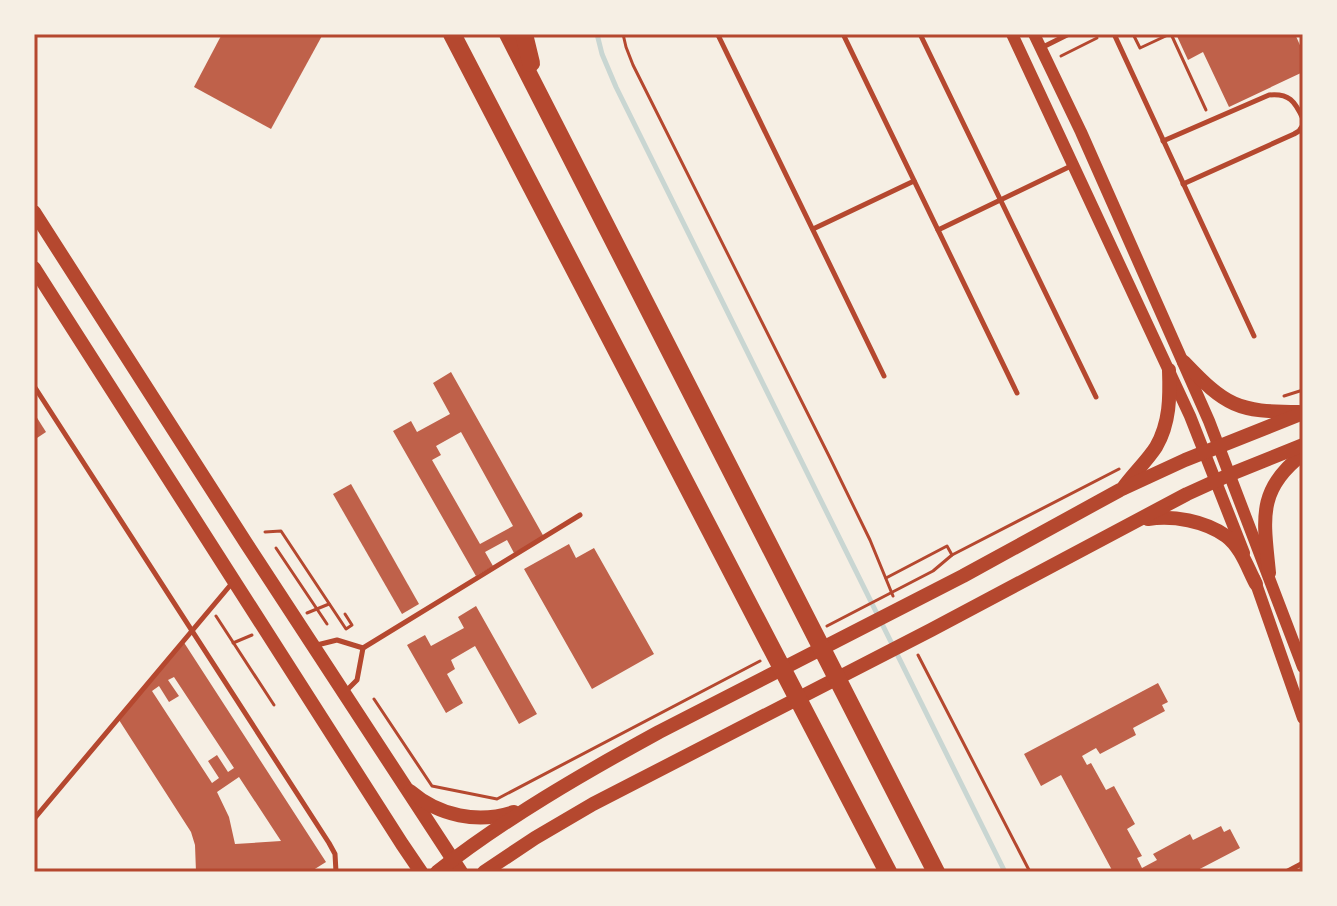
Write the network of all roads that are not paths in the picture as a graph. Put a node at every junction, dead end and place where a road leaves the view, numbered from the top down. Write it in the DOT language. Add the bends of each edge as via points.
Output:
graph roads {
  1 [pos="452,34"];
  2 [pos="508,34"];
  3 [pos="524,34"];
  4 [pos="721,34"];
  5 [pos="843,34"];
  6 [pos="920,34"];
  7 [pos="1012,34"];
  8 [pos="1034,34"];
  9 [pos="1069,34"];
  10 [pos="1114,34"];
  11 [pos="1040,48"];
  12 [pos="540,96"];
  13 [pos="1303,122"];
  14 [pos="1163,141"];
  15 [pos="1073,165"];
  16 [pos="914,181"];
  17 [pos="1183,184"];
  18 [pos="1001,200"];
  19 [pos="34,212"];
  20 [pos="813,229"];
  21 [pos="938,230"];
  22 [pos="34,268"];
  23 [pos="1254,336"];
  24 [pos="1184,362"];
  25 [pos="1169,370"];
  26 [pos="884,376"];
  27 [pos="34,386"];
  28 [pos="1017,393"];
  29 [pos="1096,397"];
  30 [pos="1303,413"];
  31 [pos="1303,445"];
  32 [pos="1220,446"];
  33 [pos="1204,452"];
  34 [pos="1303,454"];
  35 [pos="1231,474"];
  36 [pos="1216,480"];
  37 [pos="1120,490"];
  38 [pos="580,515"];
  39 [pos="1128,525"];
  40 [pos="1269,573"];
  41 [pos="234,581"];
  42 [pos="1256,584"];
  43 [pos="193,630"];
  44 [pos="312,646"];
  45 [pos="363,648"];
  46 [pos="1303,667"];
  47 [pos="343,694"];
  48 [pos="1303,718"];
  49 [pos="401,783"];
  50 [pos="536,805"];
  51 [pos="34,819"];
  52 [pos="1303,863"];
  53 [pos="457,866"];
  54 [pos="336,872"];
  55 [pos="421,872"];
  56 [pos="437,872"];
  57 [pos="484,872"];
  58 [pos="888,872"];
  59 [pos="936,872"];
  60 [pos="1286,872"];
  1 -- 58 [label="highway"];
  2 -- 12 [label="highway"];
  3 -- 12 [label="highway"];
  4 -- 20 [label="lane"];
  5 -- 16 [label="lane"];
  6 -- 18 [label="lane"];
  7 -- 15 [label="street"];
  8 -- 11 [label="street"];
  9 -- 11 [label="lane"];
  10 -- 14 [label="lane"];
  11 -- 24 [label="street"];
  12 -- 59 [label="highway"];
  13 -- 14 [label="lane" via="1290,98 1269,95"];
  13 -- 17 [label="lane" via="1294,134"];
  14 -- 17 [label="lane"];
  15 -- 18 [label="lane"];
  15 -- 25 [label="street"];
  16 -- 20 [label="lane"];
  16 -- 21 [label="lane"];
  17 -- 23 [label="lane"];
  18 -- 21 [label="lane"];
  18 -- 29 [label="lane"];
  19 -- 44 [label="main road"];
  20 -- 26 [label="lane"];
  21 -- 28 [label="lane"];
  22 -- 41 [label="main road"];
  24 -- 30 [label="main road" via="1234,404"];
  24 -- 32 [label="street"];
  25 -- 33 [label="street"];
  25 -- 37 [label="main road" via="1169,412 1157,445"];
  27 -- 43 [label="lane"];
  30 -- 32 [label="main road"];
  31 -- 35 [label="main road"];
  32 -- 33 [label="main road"];
  32 -- 35 [label="street"];
  33 -- 36 [label="street"];
  33 -- 37 [label="main road"];
  34 -- 40 [label="main road" via="1270,490 1265,509"];
  35 -- 36 [label="main road"];
  35 -- 40 [label="street"];
  36 -- 39 [label="main road"];
  36 -- 42 [label="street"];
  37 -- 50 [label="main road" via="618,754"];
  38 -- 45 [label="lane"];
  39 -- 42 [label="main road" via="1164,518 1204,526 1227,537"];
  39 -- 57 [label="main road" via="593,804"];
  40 -- 46 [label="street"];
  41 -- 43 [label="lane"];
  41 -- 55 [label="main road"];
  42 -- 48 [label="street"];
  43 -- 51 [label="lane"];
  43 -- 54 [label="lane" via="329,843"];
  44 -- 45 [label="lane" via="337,640"];
  44 -- 47 [label="main road"];
  45 -- 47 [label="lane" via="357,680"];
  47 -- 49 [label="main road"];
  49 -- 50 [label="main road" via="436,808 460,816 502,816"];
  49 -- 53 [label="main road"];
  50 -- 53 [label="main road" via="481,838"];
  52 -- 60 [label="lane"];
  53 -- 56 [label="main road"];
}
